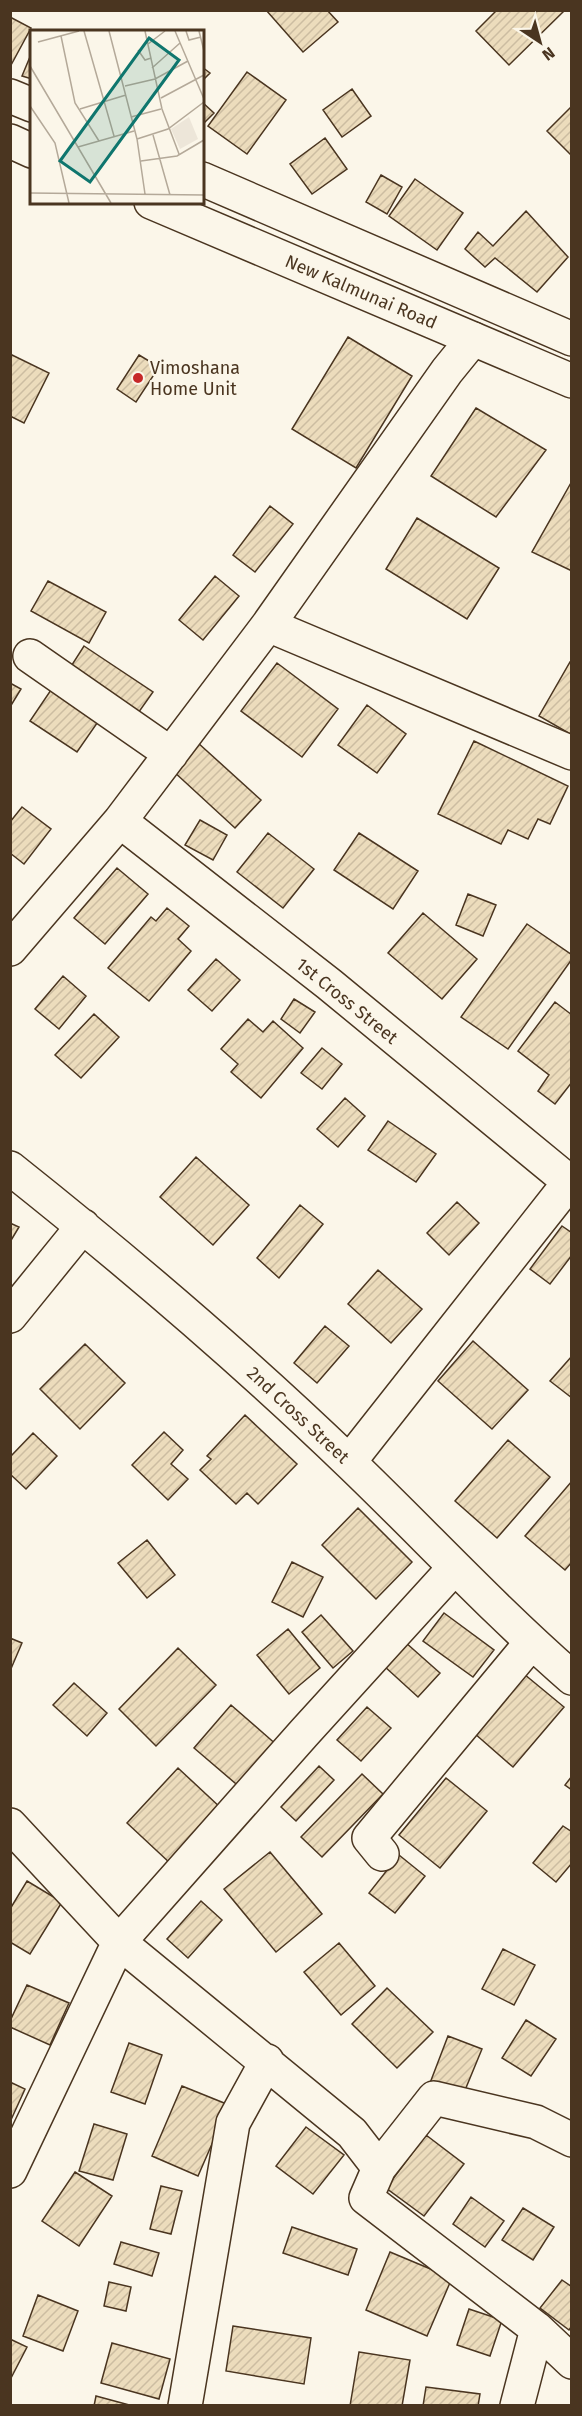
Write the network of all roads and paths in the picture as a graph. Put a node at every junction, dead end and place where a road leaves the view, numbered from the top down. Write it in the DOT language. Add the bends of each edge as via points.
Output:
graph roads {
  1 [pos="10,96"];
  2 [pos="30,104"];
  3 [pos="10,141"];
  4 [pos="30,149"];
  5 [pos="204,180"];
  6 [pos="156,204"];
  7 [pos="473,339"];
  8 [pos="572,339"];
  9 [pos="572,381"];
  10 [pos="268,625"];
  11 [pos="30,656"];
  12 [pos="572,753"];
  13 [pos="171,754"];
  14 [pos="120,821"];
  15 [pos="10,949"];
  16 [pos="10,1168"];
  17 [pos="571,1182"];
  18 [pos="83,1226"];
  19 [pos="10,1316"];
  20 [pos="349,1462"];
  21 [pos="455,1567"];
  22 [pos="531,1643"];
  23 [pos="572,1678"];
  24 [pos="10,1825"];
  25 [pos="382,1854"];
  26 [pos="119,1942"];
  27 [pos="267,2061"];
  28 [pos="572,2140"];
  29 [pos="379,2168"];
  30 [pos="10,2171"];
  31 [pos="537,2329"];
  32 [pos="572,2362"];
  33 [pos="184,2406"];
  34 [pos="517,2406"];
  1 -- 2 [label="main road"];
  3 -- 4 [label="main road"];
  5 -- 8 [label="main road"];
  6 -- 7 [label="main road, New Kalmunai Road"];
  7 -- 9 [label="main road, New Kalmunai Road"];
  7 -- 10 [label="main road"];
  10 -- 12 [label="main road"];
  10 -- 13 [label="main road"];
  11 -- 13 [label="main road"];
  13 -- 14 [label="main road"];
  14 -- 15 [label="main road"];
  14 -- 17 [label="main road, 1st Cross Street" via="329,984"];
  16 -- 18 [label="main road, 2nd Cross Street"];
  17 -- 20 [label="main road"];
  18 -- 19 [label="main road"];
  18 -- 20 [label="main road, 2nd Cross Street" via="212,1336"];
  20 -- 21 [label="main road, 2nd Cross Street"];
  21 -- 22 [label="main road, 2nd Cross Street"];
  21 -- 26 [label="main road"];
  22 -- 23 [label="main road, 2nd Cross Street"];
  22 -- 25 [label="main road" via="369,1838"];
  24 -- 26 [label="main road"];
  26 -- 27 [label="main road"];
  26 -- 30 [label="main road"];
  27 -- 29 [label="main road" via="352,2133"];
  27 -- 33 [label="main road" via="233,2123"];
  28 -- 29 [label="main road" via="536,2122 434,2098"];
  29 -- 31 [label="main road" via="366,2198"];
  31 -- 32 [label="main road"];
  31 -- 34 [label="main road"];
}
